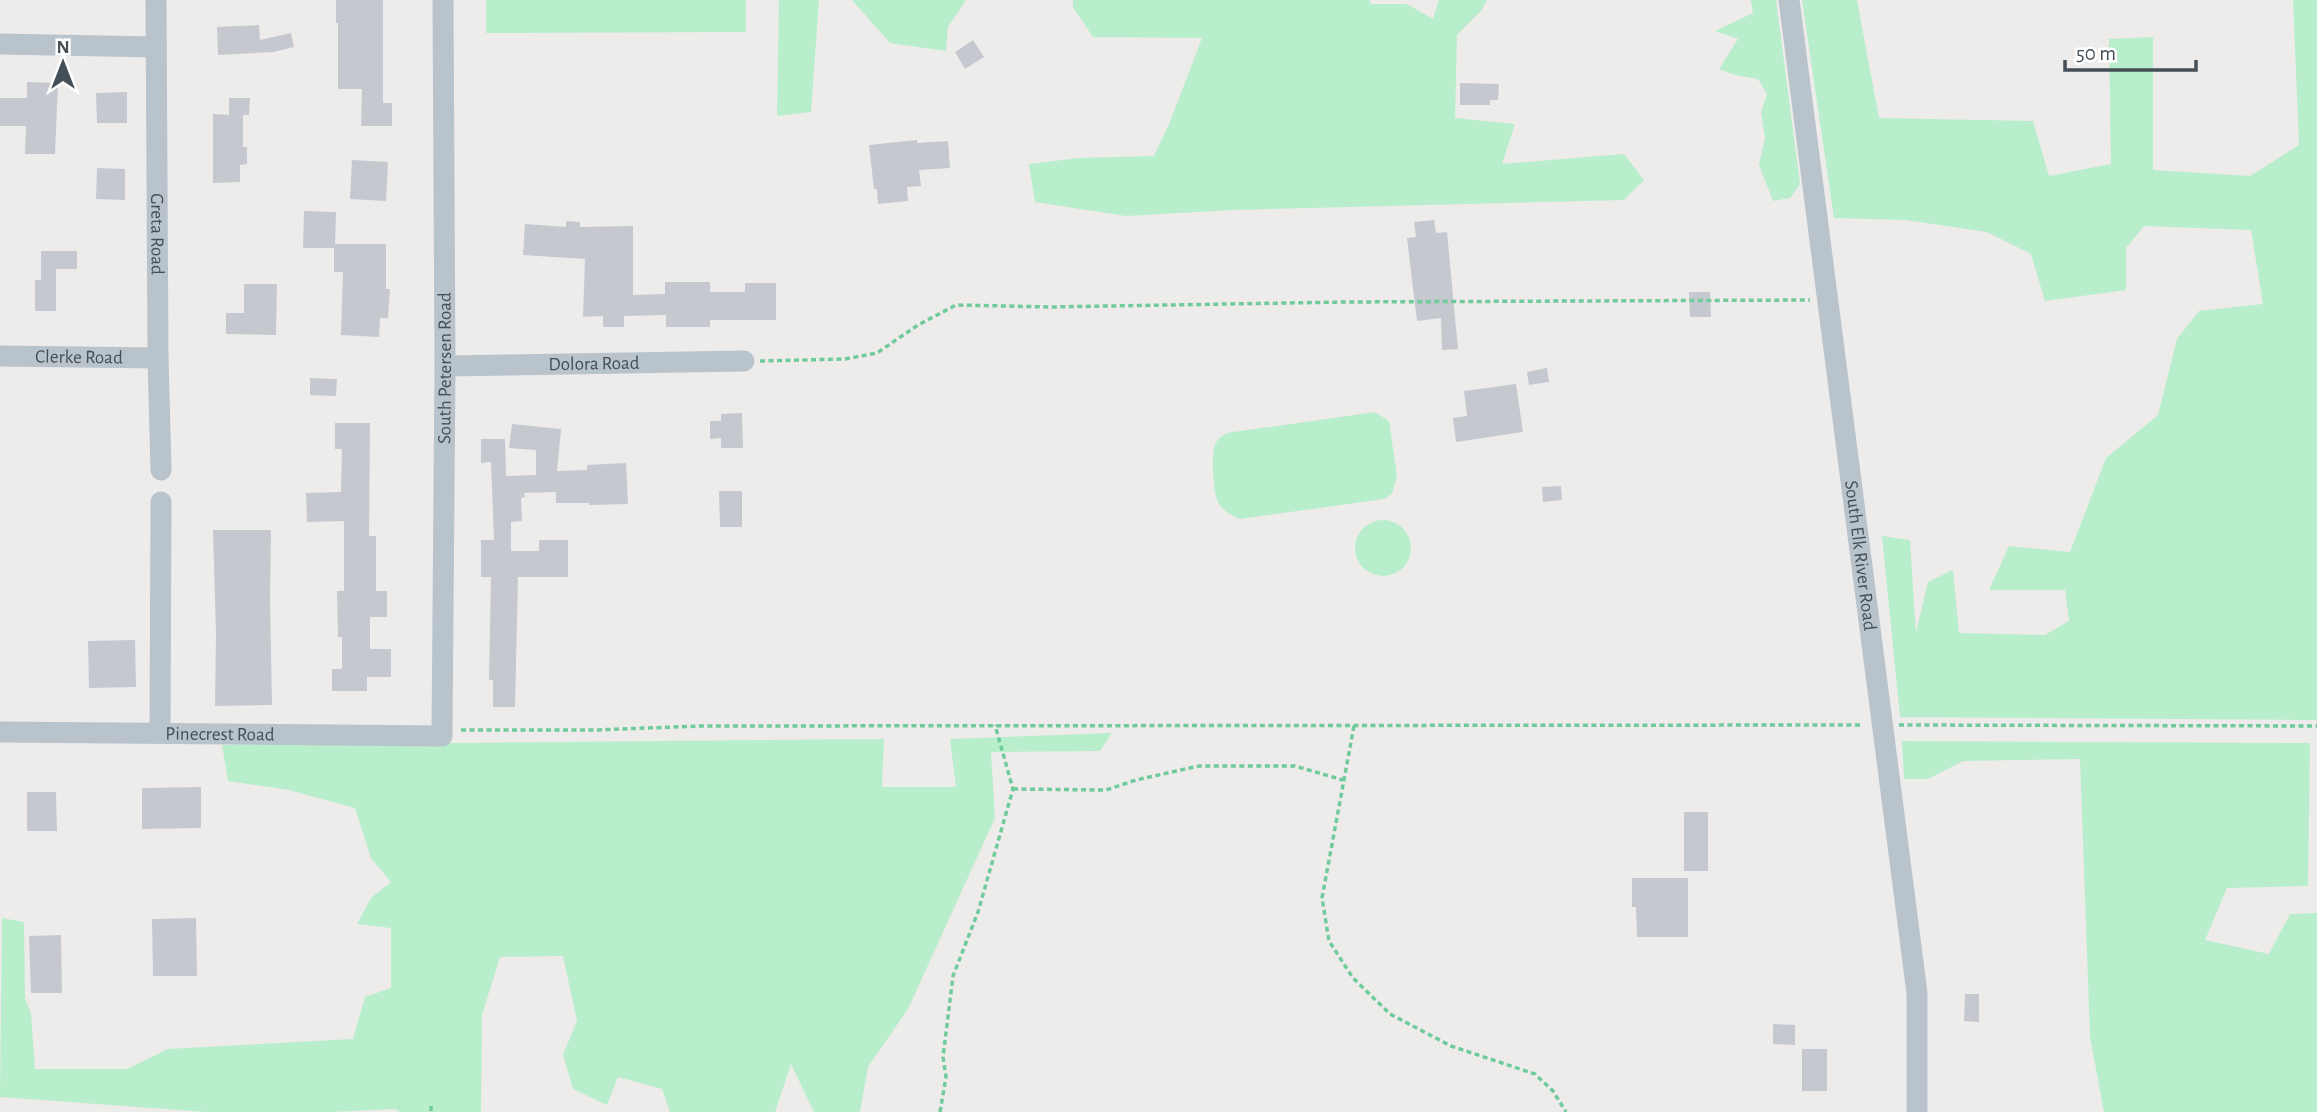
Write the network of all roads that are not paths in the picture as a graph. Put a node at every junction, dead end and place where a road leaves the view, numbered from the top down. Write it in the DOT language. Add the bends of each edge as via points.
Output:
graph roads {
  1 [pos="156,0"];
  2 [pos="443,0"];
  3 [pos="1789,0"];
  4 [pos="0,44"];
  5 [pos="156,47"];
  6 [pos="0,356"];
  7 [pos="158,358"];
  8 [pos="744,361"];
  9 [pos="444,366"];
  10 [pos="161,470"];
  11 [pos="161,502"];
  12 [pos="0,732"];
  13 [pos="159,733"];
  14 [pos="442,733"];
  15 [pos="1917,1112"];
  1 -- 5 [label="street, Greta Road"];
  2 -- 9 [label="street, South Petersen Road"];
  3 -- 15 [label="street, South Elk River Road" via="1917,993"];
  4 -- 5 [label="street"];
  5 -- 7 [label="street, Greta Road"];
  6 -- 7 [label="street, Clerke Road"];
  7 -- 10 [label="street, Greta Road"];
  8 -- 9 [label="street, Dolora Road"];
  9 -- 14 [label="street, South Petersen Road"];
  11 -- 13 [label="street"];
  12 -- 13 [label="street, Pinecrest Road"];
  13 -- 14 [label="street, Pinecrest Road"];
}
